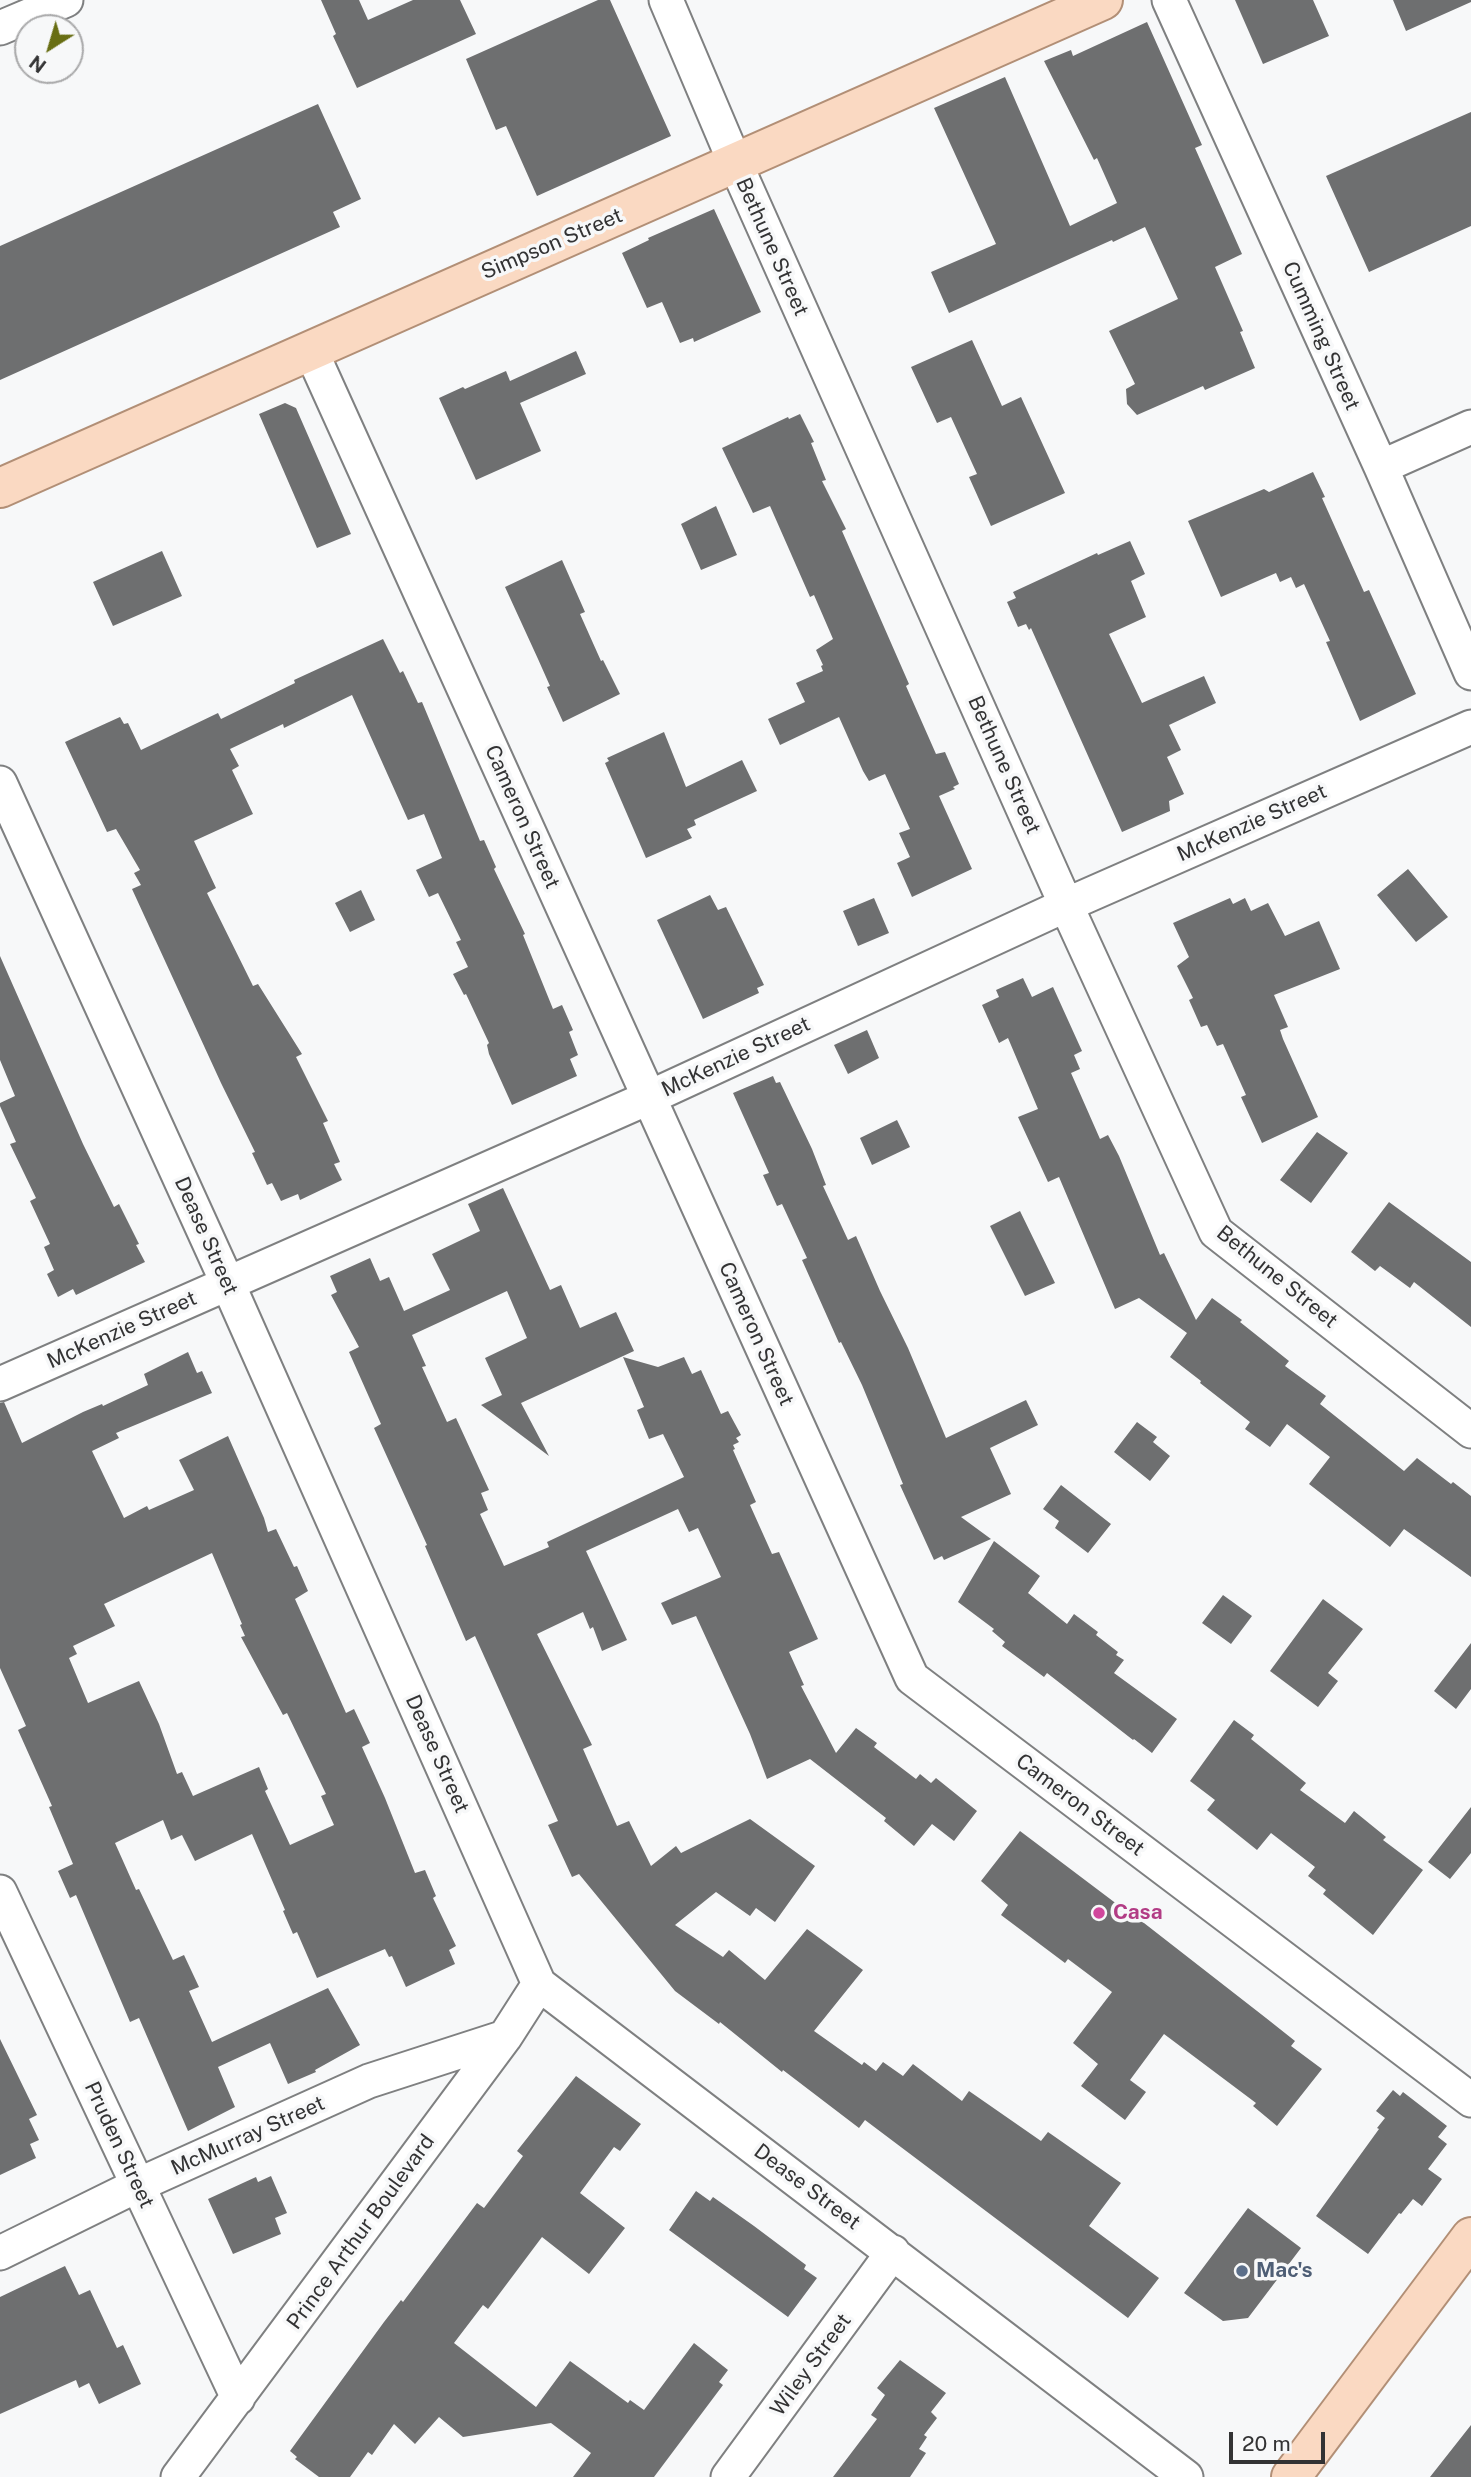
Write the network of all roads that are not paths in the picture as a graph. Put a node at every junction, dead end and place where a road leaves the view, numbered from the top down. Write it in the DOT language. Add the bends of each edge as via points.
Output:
graph roads {
  1 [pos="66,0"];
  2 [pos="666,0"];
  3 [pos="1103,0"];
  4 [pos="1169,0"];
  5 [pos="0,28"];
  6 [pos="736,165"];
  7 [pos="311,351"];
  8 [pos="1471,427"];
  9 [pos="1381,467"];
  10 [pos="0,488"];
  11 [pos="1471,673"];
  12 [pos="1471,727"];
  13 [pos="0,783"];
  14 [pos="1066,905"];
  15 [pos="648,1098"];
  16 [pos="228,1284"];
  17 [pos="0,1384"];
  18 [pos="1471,1431"];
  19 [pos="0,1892"];
  20 [pos="539,1983"];
  21 [pos="505,2037"];
  22 [pos="1471,2100"];
  23 [pos="138,2185"];
  24 [pos="1471,2237"];
  25 [pos="893,2252"];
  26 [pos="0,2253"];
  27 [pos="238,2398"];
  28 [pos="178,2477"];
  29 [pos="728,2477"];
  30 [pos="1186,2477"];
  31 [pos="1291,2477"];
  1 -- 5 [label="street"];
  2 -- 6 [label="street, Bethune Street"];
  3 -- 6 [label="main road, Simpson Street"];
  4 -- 9 [label="street, Cumming Street"];
  6 -- 7 [label="main road, Simpson Street"];
  6 -- 14 [label="street, Bethune Street"];
  7 -- 10 [label="main road, Simpson Street"];
  7 -- 15 [label="street, Cameron Street"];
  8 -- 9 [label="street"];
  9 -- 11 [label="street, Cumming Street"];
  12 -- 14 [label="street, McKenzie Street"];
  13 -- 16 [label="street, Dease Street"];
  14 -- 15 [label="street, McKenzie Street"];
  14 -- 18 [label="street, Bethune Street" via="1216,1231"];
  15 -- 16 [label="street, McKenzie Street"];
  15 -- 22 [label="street, Cameron Street" via="912,1678"];
  16 -- 17 [label="street, McKenzie Street"];
  16 -- 20 [label="street, Dease Street"];
  19 -- 23 [label="street, Pruden Street"];
  20 -- 21 [label="street, Prince Arthur Boulevard"];
  20 -- 25 [label="street, Dease Street"];
  21 -- 23 [label="street, McMurray Street" via="369,2081"];
  21 -- 27 [label="street, Prince Arthur Boulevard"];
  23 -- 26 [label="street, McMurray Street"];
  23 -- 27 [label="street, Pruden Street"];
  24 -- 31 [label="main road"];
  25 -- 29 [label="street, Wiley Street"];
  25 -- 30 [label="street, Dease Street"];
  27 -- 28 [label="street, Prince Arthur Boulevard"];
}
